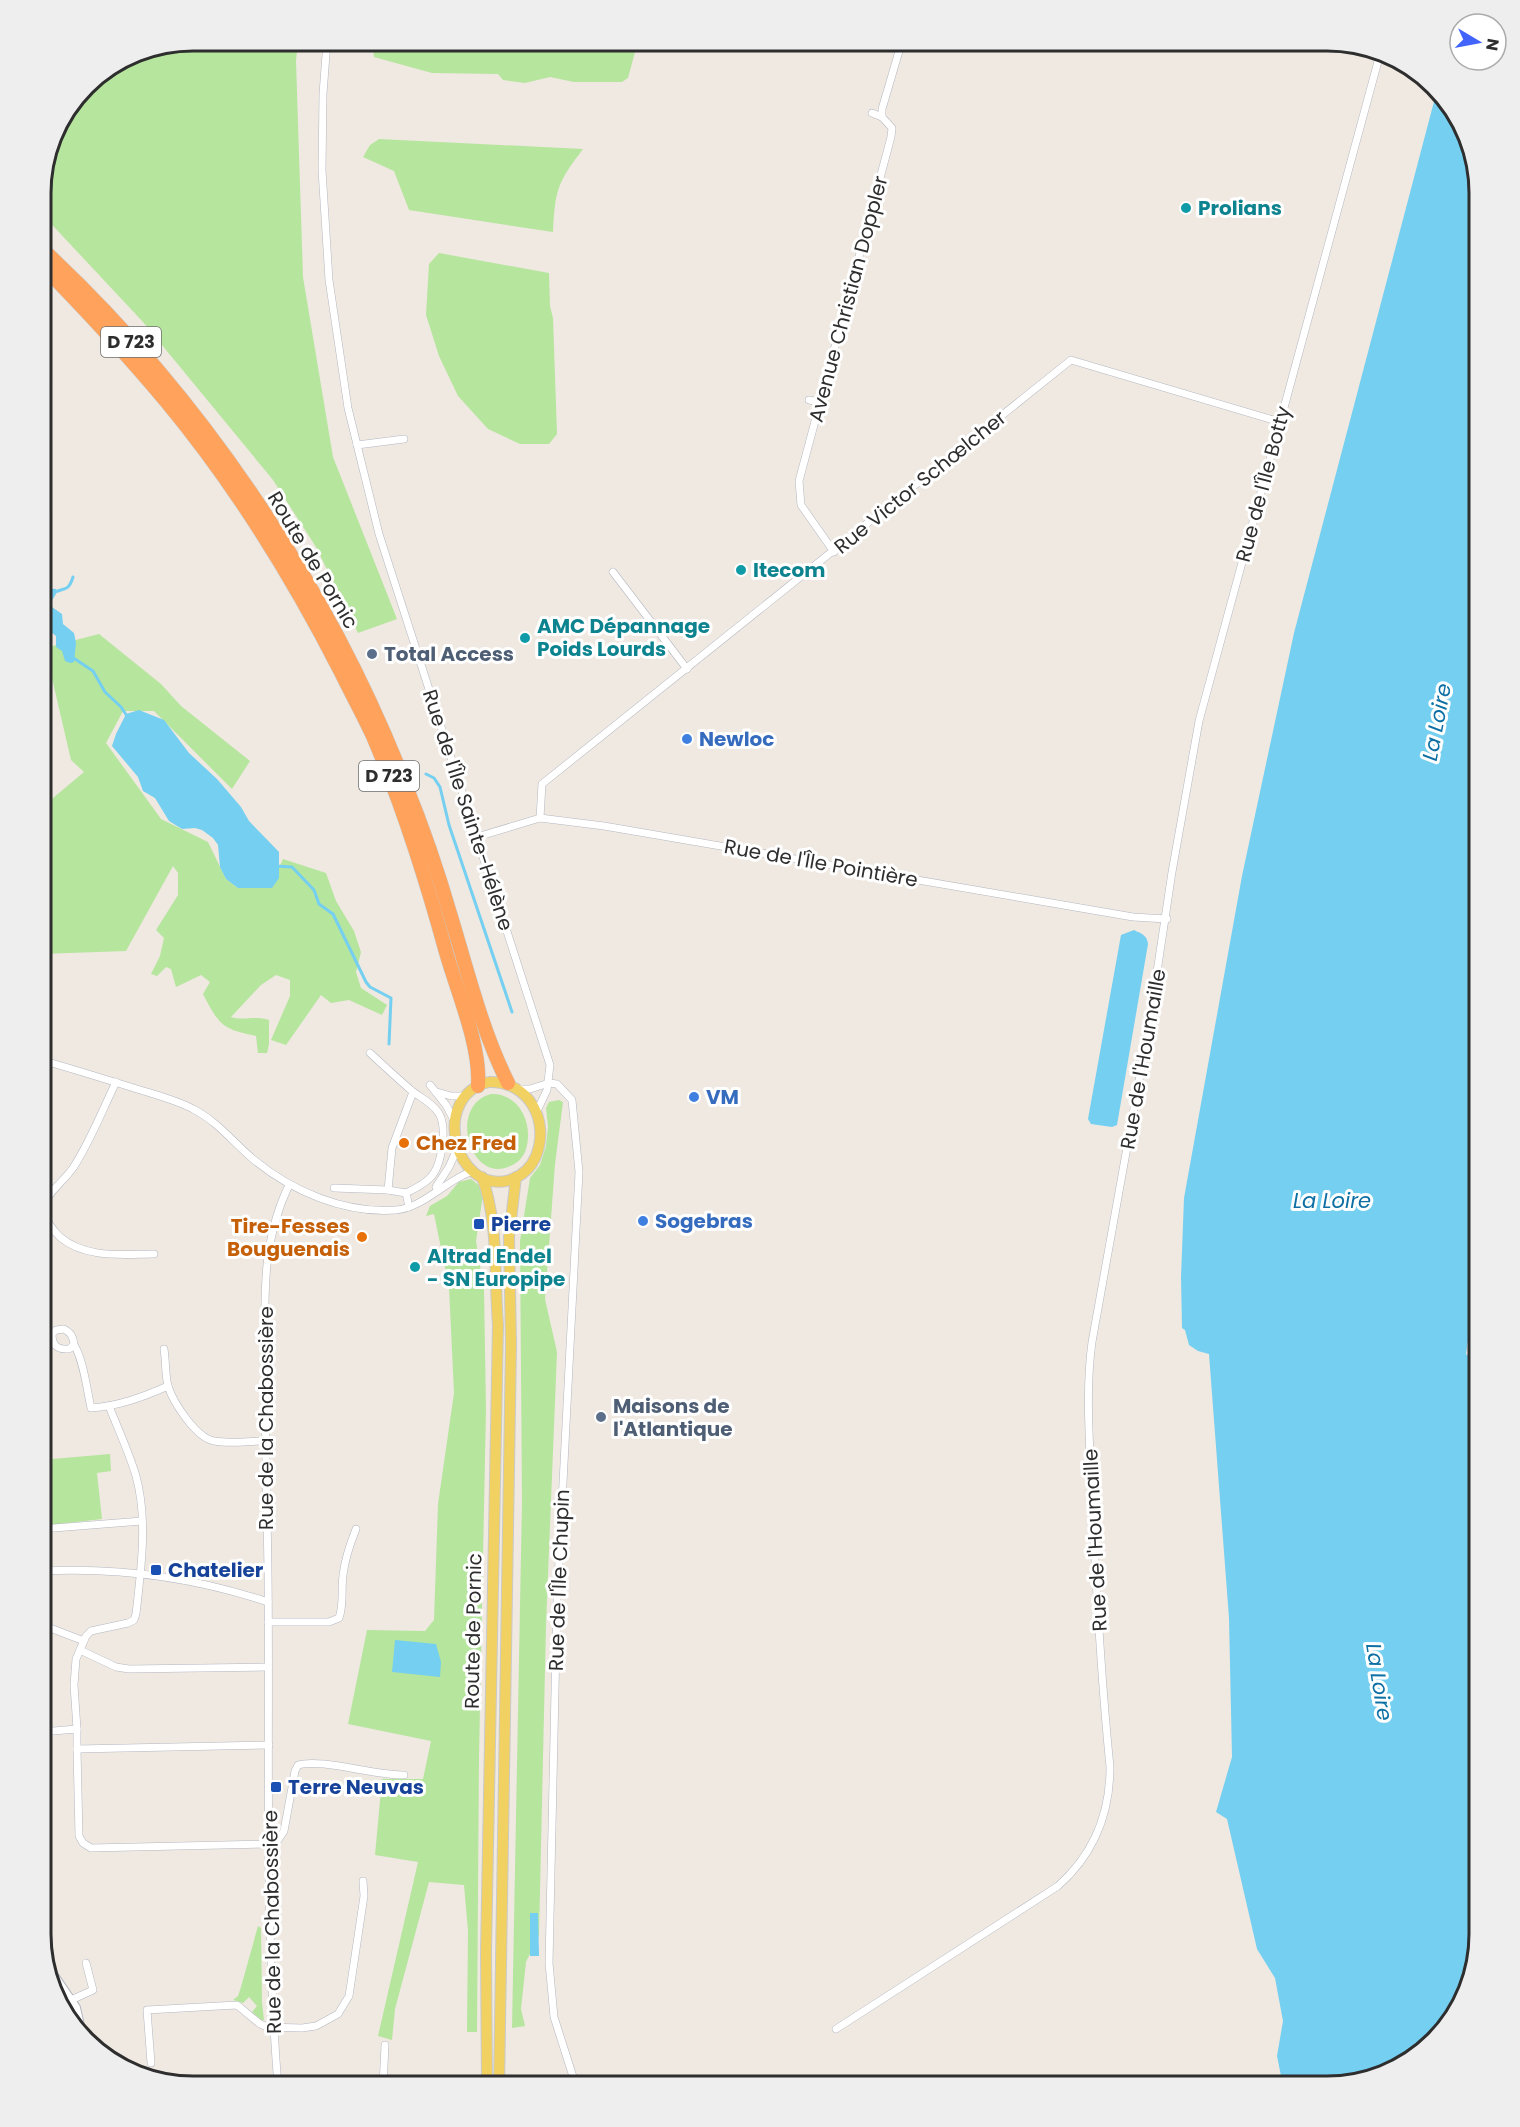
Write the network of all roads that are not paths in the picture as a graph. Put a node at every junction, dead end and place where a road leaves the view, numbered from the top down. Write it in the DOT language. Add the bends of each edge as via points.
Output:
graph roads {
  1 [pos="326,51"];
  2 [pos="899,51"];
  3 [pos="1378,61"];
  4 [pos="872,112"];
  5 [pos="882,117"];
  6 [pos="51,265"];
  7 [pos="51,266"];
  8 [pos="51,287"];
  9 [pos="105,331"];
  10 [pos="809,400"];
  11 [pos="820,402"];
  12 [pos="1280,422"];
  13 [pos="404,439"];
  14 [pos="357,445"];
  15 [pos="834,552"];
  16 [pos="613,572"];
  17 [pos="687,669"];
  18 [pos="540,818"];
  19 [pos="477,837"];
  20 [pos="1167,919"];
  21 [pos="370,1053"];
  22 [pos="51,1063"];
  23 [pos="116,1082"];
  24 [pos="549,1083"];
  25 [pos="430,1085"];
  26 [pos="478,1086"];
  27 [pos="513,1086"];
  28 [pos="413,1092"];
  29 [pos="437,1092"];
  30 [pos="464,1096"];
  31 [pos="536,1113"];
  32 [pos="455,1122"];
  33 [pos="458,1147"];
  34 [pos="478,1174"];
  35 [pos="516,1177"];
  36 [pos="289,1185"];
  37 [pos="334,1188"];
  38 [pos="388,1190"];
  39 [pos="51,1193"];
  40 [pos="406,1193"];
  41 [pos="432,1194"];
  42 [pos="410,1207"];
  43 [pos="51,1224"];
  44 [pos="154,1254"];
  45 [pos="74,1345"];
  46 [pos="164,1349"];
  47 [pos="168,1386"];
  48 [pos="109,1406"];
  49 [pos="265,1441"];
  50 [pos="142,1521"];
  51 [pos="51,1528"];
  52 [pos="356,1529"];
  53 [pos="51,1571"];
  54 [pos="140,1574"];
  55 [pos="268,1602"];
  56 [pos="268,1622"];
  57 [pos="51,1629"];
  58 [pos="84,1641"];
  59 [pos="80,1650"];
  60 [pos="268,1667"];
  61 [pos="77,1729"];
  62 [pos="51,1731"];
  63 [pos="269,1745"];
  64 [pos="77,1749"];
  65 [pos="404,1775"];
  66 [pos="269,1844"];
  67 [pos="363,1881"];
  68 [pos="86,1963"];
  69 [pos="62,1988"];
  70 [pos="71,2000"];
  71 [pos="77,2016"];
  72 [pos="273,2026"];
  73 [pos="836,2029"];
  74 [pos="385,2045"];
  75 [pos="151,2063"];
  76 [pos="277,2076"];
  77 [pos="383,2076"];
  78 [pos="487,2076"];
  79 [pos="499,2076"];
  80 [pos="573,2076"];
  1 -- 14 [label="street, Rue de l'Île Sainte-Hélène" via="322,170 329,280"];
  2 -- 5 [label="street, Avenue Christian Doppler"];
  3 -- 12 [label="street, Rue de l'Île Botty"];
  4 -- 5 [label="street"];
  5 -- 11 [label="street, Avenue Christian Doppler" via="892,128 891,137"];
  6 -- 27 [label="highway, Route de Pornic / D 723" via="142,354 204,429 278,535 333,630 405,782 441,883 476,1002"];
  7 -- 9 [label="highway, Route de Pornic / D 723"];
  8 -- 9 [label="highway" via="89,324"];
  9 -- 26 [label="highway, Route de Pornic / D 723" via="167,402 235,493 310,614 372,735 431,898 471,1033"];
  10 -- 11 [label="street"];
  11 -- 15 [label="street, Avenue Christian Doppler" via="799,481 800,500"];
  12 -- 15 [label="street, Rue Victor Schœlcher" via="1071,360"];
  12 -- 20 [label="street, Rue de l'Île Botty" via="1198,722"];
  13 -- 14 [label="street"];
  14 -- 19 [label="street, Rue de l'Île Sainte-Hélène" via="379,534"];
  15 -- 17 [label="street, Rue Victor Schœlcher"];
  16 -- 17 [label="street"];
  17 -- 18 [label="street, Rue Victor Schœlcher" via="542,784"];
  18 -- 19 [label="street, Rue de l'Île Pointière"];
  18 -- 20 [label="street, Rue de l'Île Pointière" via="1133,917"];
  19 -- 24 [label="street, Rue de l'Île Sainte-Hélène" via="550,1065"];
  20 -- 73 [label="street, Rue de l'Houmaille" via="1089,1367 1095,1578 1110,1767 1106,1812 1090,1849 1058,1886"];
  21 -- 28 [label="street"];
  22 -- 23 [label="street"];
  23 -- 36 [label="street" via="180,1102 203,1114 252,1159"];
  23 -- 39 [label="street" via="79,1157"];
  24 -- 27 [label="street" via="530,1089"];
  24 -- 31 [label="street"];
  24 -- 80 [label="street, Rue de l'Île Chupin" via="557,1084 572,1100 579,1172 557,1600 549,1963 554,2017"];
  25 -- 29 [label="street"];
  26 -- 27 [label="main road" via="489,1082"];
  26 -- 30 [label="main road"];
  27 -- 31 [label="main road" via="526,1096"];
  28 -- 38 [label="street" via="392,1148"];
  28 -- 40 [label="street" via="439,1113 443,1126 436,1170"];
  29 -- 30 [label="street"];
  29 -- 32 [label="street"];
  30 -- 32 [label="main road"];
  31 -- 35 [label="main road" via="538,1150 529,1168"];
  32 -- 33 [label="main road"];
  33 -- 34 [label="main road"];
  33 -- 41 [label="street"];
  34 -- 35 [label="main road" via="495,1181"];
  34 -- 41 [label="street" via="458,1176"];
  34 -- 78 [label="main road, Route de Pornic" via="488,1192 498,1324"];
  35 -- 79 [label="main road, Route de Pornic" via="509,1237 511,1344"];
  36 -- 42 [label="street" via="351,1207"];
  36 -- 49 [label="street, Rue de la Chabossière" via="272,1229 266,1275"];
  37 -- 38 [label="street"];
  38 -- 40 [label="street"];
  40 -- 42 [label="street"];
  41 -- 42 [label="street"];
  43 -- 44 [label="street" via="59,1236 75,1246 101,1254"];
  45 -- 48 [label="street" via="80,1354 91,1408"];
  46 -- 47 [label="street"];
  47 -- 48 [label="street"];
  47 -- 49 [label="street" via="187,1421 205,1438 214,1442"];
  48 -- 50 [label="street" via="136,1477"];
  49 -- 55 [label="street, Rue de la Chabossière"];
  50 -- 51 [label="street"];
  50 -- 54 [label="street"];
  52 -- 56 [label="street" via="342,1578 339,1618 329,1622"];
  53 -- 54 [label="street"];
  54 -- 55 [label="street" via="194,1581"];
  54 -- 58 [label="street" via="134,1620 91,1631"];
  55 -- 56 [label="street, Rue de la Chabossière"];
  56 -- 60 [label="street, Rue de la Chabossière"];
  57 -- 58 [label="street"];
  58 -- 59 [label="street"];
  59 -- 60 [label="street" via="129,1669"];
  59 -- 61 [label="street" via="74,1685"];
  60 -- 63 [label="street, Rue de la Chabossière"];
  61 -- 62 [label="street"];
  61 -- 64 [label="street"];
  63 -- 64 [label="street"];
  63 -- 66 [label="street, Rue de la Chabossière"];
  64 -- 66 [label="street" via="79,1836 91,1848"];
  65 -- 66 [label="street" via="322,1764 298,1765 284,1831"];
  66 -- 72 [label="street, Rue de la Chabossière"];
  67 -- 72 [label="street" via="364,1896 345,2006 316,2026"];
  68 -- 70 [label="street" via="93,1990"];
  69 -- 70 [label="street"];
  70 -- 71 [label="street"];
  72 -- 75 [label="street" via="261,2024 237,2005 147,2010"];
  72 -- 76 [label="street, Rue de la Chabossière"];
  74 -- 77 [label="street"];
}
